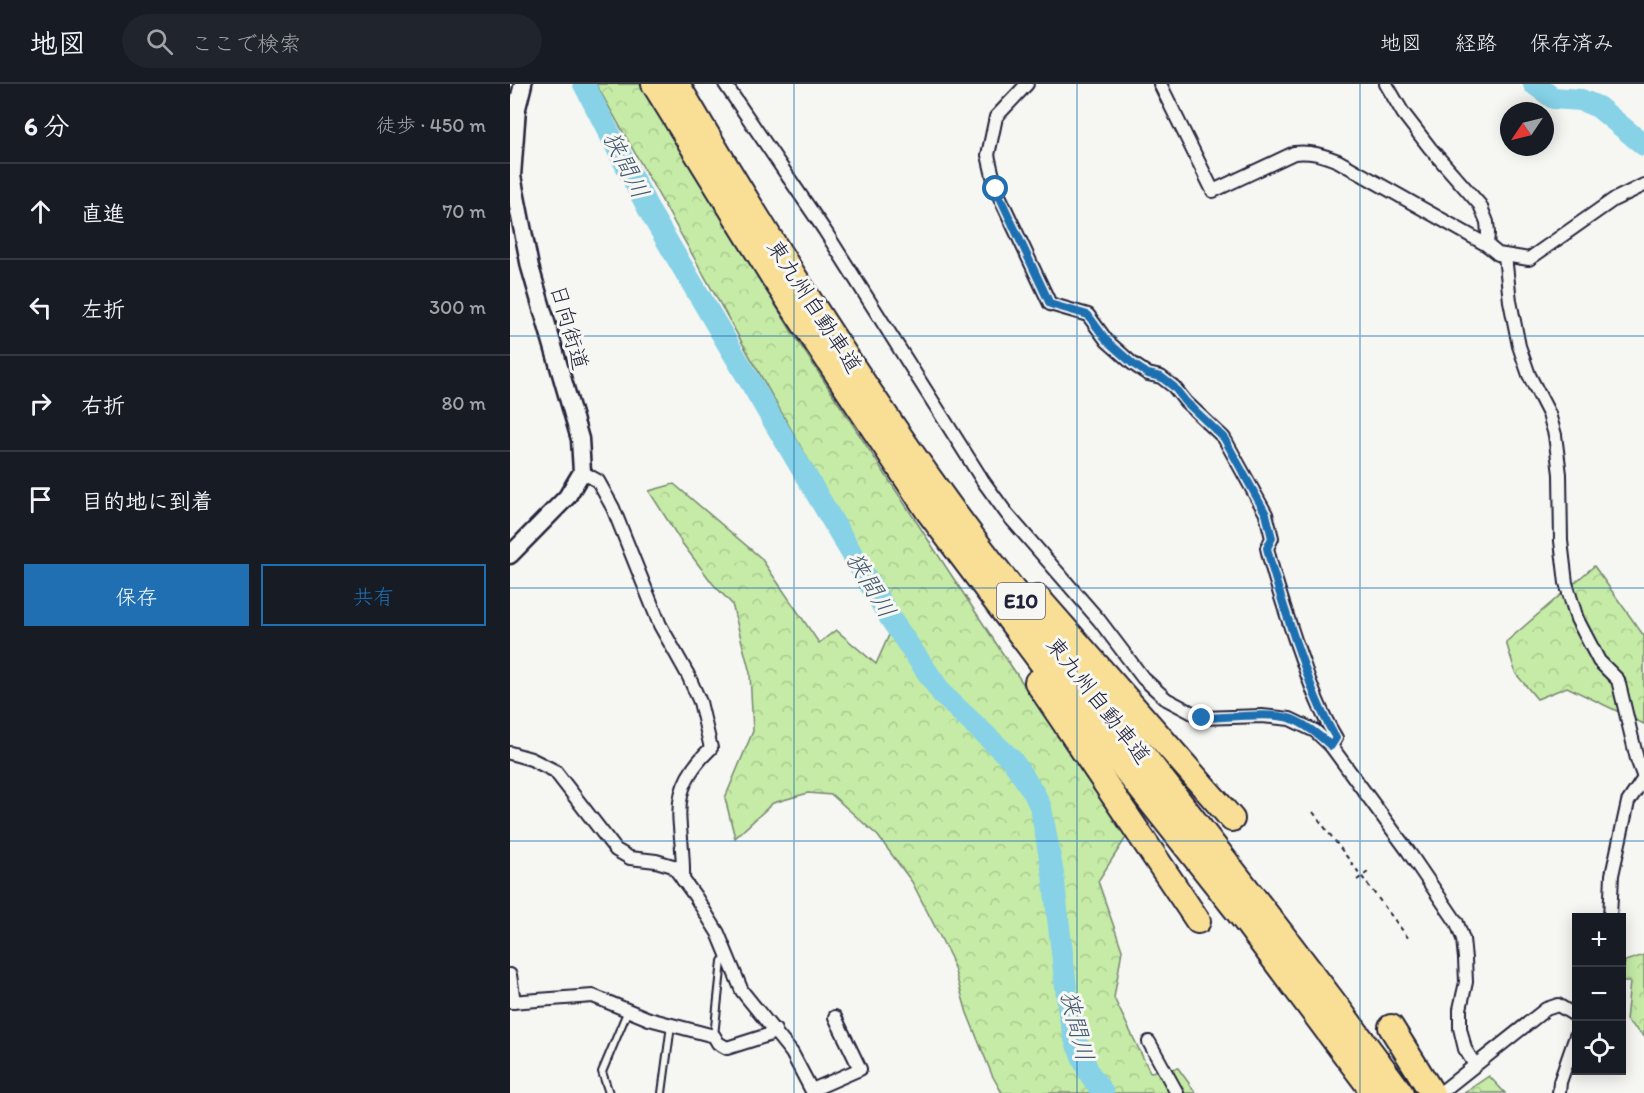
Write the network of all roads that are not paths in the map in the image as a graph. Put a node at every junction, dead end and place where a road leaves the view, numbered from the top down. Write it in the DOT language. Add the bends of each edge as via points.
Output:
graph roads {
  1 [pos="523,84"];
  2 [pos="654,84"];
  3 [pos="677,84"];
  4 [pos="725,84"];
  5 [pos="1027,84"];
  6 [pos="1160,84"];
  7 [pos="1386,84"];
  8 [pos="1644,185"];
  9 [pos="1487,245"];
  10 [pos="1505,256"];
  11 [pos="825,323"];
  12 [pos="582,472"];
  13 [pos="928,511"];
  14 [pos="510,554"];
  15 [pos="1331,746"];
  16 [pos="510,753"];
  17 [pos="1644,778"];
  18 [pos="1232,819"];
  19 [pos="683,880"];
  20 [pos="1610,913"];
  21 [pos="1198,921"];
  22 [pos="727,956"];
  23 [pos="510,975"];
  24 [pos="512,1002"];
  25 [pos="629,1010"];
  26 [pos="1572,1014"];
  27 [pos="836,1017"];
  28 [pos="671,1024"];
  29 [pos="1391,1027"];
  30 [pos="775,1030"];
  31 [pos="714,1036"];
  32 [pos="1149,1042"];
  33 [pos="1572,1048"];
  34 [pos="1475,1065"];
  35 [pos="813,1091"];
  36 [pos="1438,1091"];
  37 [pos="609,1093"];
  38 [pos="662,1093"];
  39 [pos="1177,1093"];
  40 [pos="1374,1093"];
  41 [pos="1401,1093"];
  42 [pos="1559,1093"];
  1 -- 12 [label="street, 日向街道" via="517,108 512,176 530,267 580,439"];
  2 -- 13 [label="highway, 東九州自動車道 / E10" via="772,277"];
  3 -- 11 [label="highway, 東九州自動車道 / E10"];
  4 -- 15 [label="street" via="825,231 982,481 1143,678 1166,699 1202,718 1290,718 1315,731"];
  5 -- 15 [label="street" via="996,117 988,155 996,189 1036,279 1050,304 1088,315 1107,341 1133,364 1174,387 1224,438 1266,514 1272,538 1267,548 1273,574 1320,712 1336,738"];
  6 -- 9 [label="street" via="1213,191 1294,153 1314,153 1338,161"];
  7 -- 9 [label="street" via="1430,148 1480,205 1487,222"];
  8 -- 10 [label="street" via="1613,200 1529,259"];
  9 -- 10 [label="street"];
  10 -- 17 [label="street" via="1519,346 1555,435 1566,583 1577,619 1599,661 1618,680"];
  11 -- 18 [label="highway" via="981,528"];
  11 -- 41 [label="highway, 東九州自動車道 / E10" via="989,560 1183,806"];
  12 -- 14 [label="street" via="567,497"];
  12 -- 19 [label="street" via="598,482 613,508 660,625 700,702 711,748 680,794"];
  13 -- 21 [label="highway" via="982,599"];
  13 -- 40 [label="highway, 東九州自動車道 / E10"];
  15 -- 34 [label="street" via="1457,923 1463,939 1466,982 1460,1028 1465,1049"];
  16 -- 19 [label="street" via="555,771 616,850 630,858 673,866"];
  17 -- 20 [label="street" via="1628,802 1612,875"];
  19 -- 22 [label="street" via="718,933"];
  22 -- 30 [label="street" via="742,991"];
  22 -- 31 [label="lane" via="722,961"];
  23 -- 24 [label="street"];
  24 -- 25 [label="street" via="594,996"];
  25 -- 28 [label="street"];
  25 -- 37 [label="lane" via="602,1072"];
  26 -- 34 [label="street" via="1558,1005 1546,1010"];
  27 -- 35 [label="street" via="860,1069"];
  28 -- 31 [label="street"];
  28 -- 38 [label="lane"];
  29 -- 36 [label="highway"];
  30 -- 31 [label="street" via="727,1048"];
  30 -- 35 [label="street"];
  32 -- 39 [label="street"];
  33 -- 42 [label="street"];
  34 -- 36 [label="street"];
}
